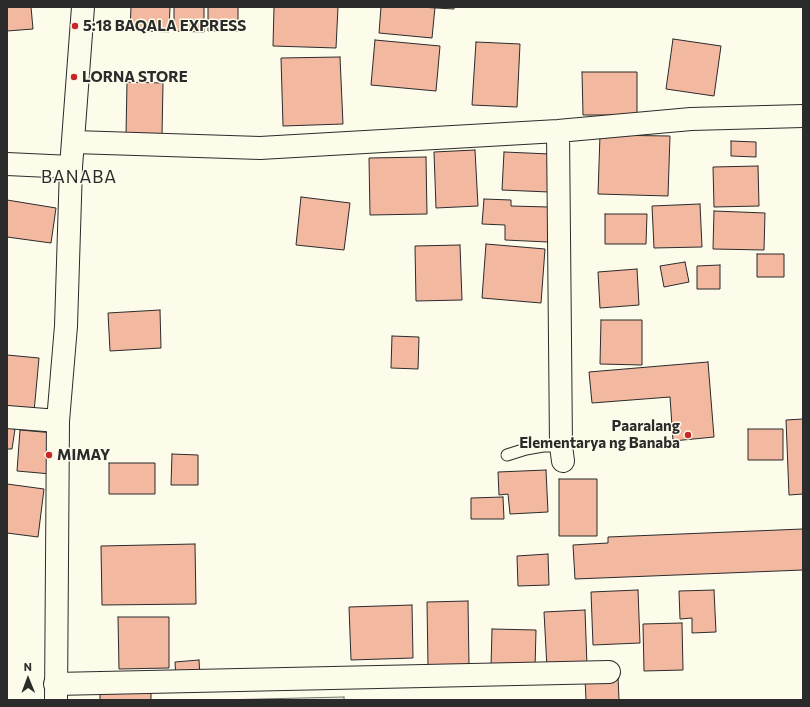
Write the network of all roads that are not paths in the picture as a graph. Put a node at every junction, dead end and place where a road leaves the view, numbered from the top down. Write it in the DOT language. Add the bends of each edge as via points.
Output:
graph roads {
  1 [pos="83,7"];
  2 [pos="803,116"];
  3 [pos="558,130"];
  4 [pos="74,142"];
  5 [pos="7,164"];
  6 [pos="71,167"];
  7 [pos="7,417"];
  8 [pos="58,421"];
  9 [pos="562,453"];
  10 [pos="507,455"];
  11 [pos="610,672"];
  12 [pos="55,692"];
  1 -- 4 [label="street"];
  2 -- 3 [label="street" via="691,119"];
  3 -- 4 [label="street" via="260,148"];
  3 -- 9 [label="street"];
  4 -- 6 [label="street"];
  5 -- 6 [label="street"];
  6 -- 8 [label="street" via="66,326"];
  7 -- 8 [label="street"];
  8 -- 12 [label="street"];
  9 -- 10 [label="lane" via="543,446"];
  11 -- 12 [label="street"];
}
